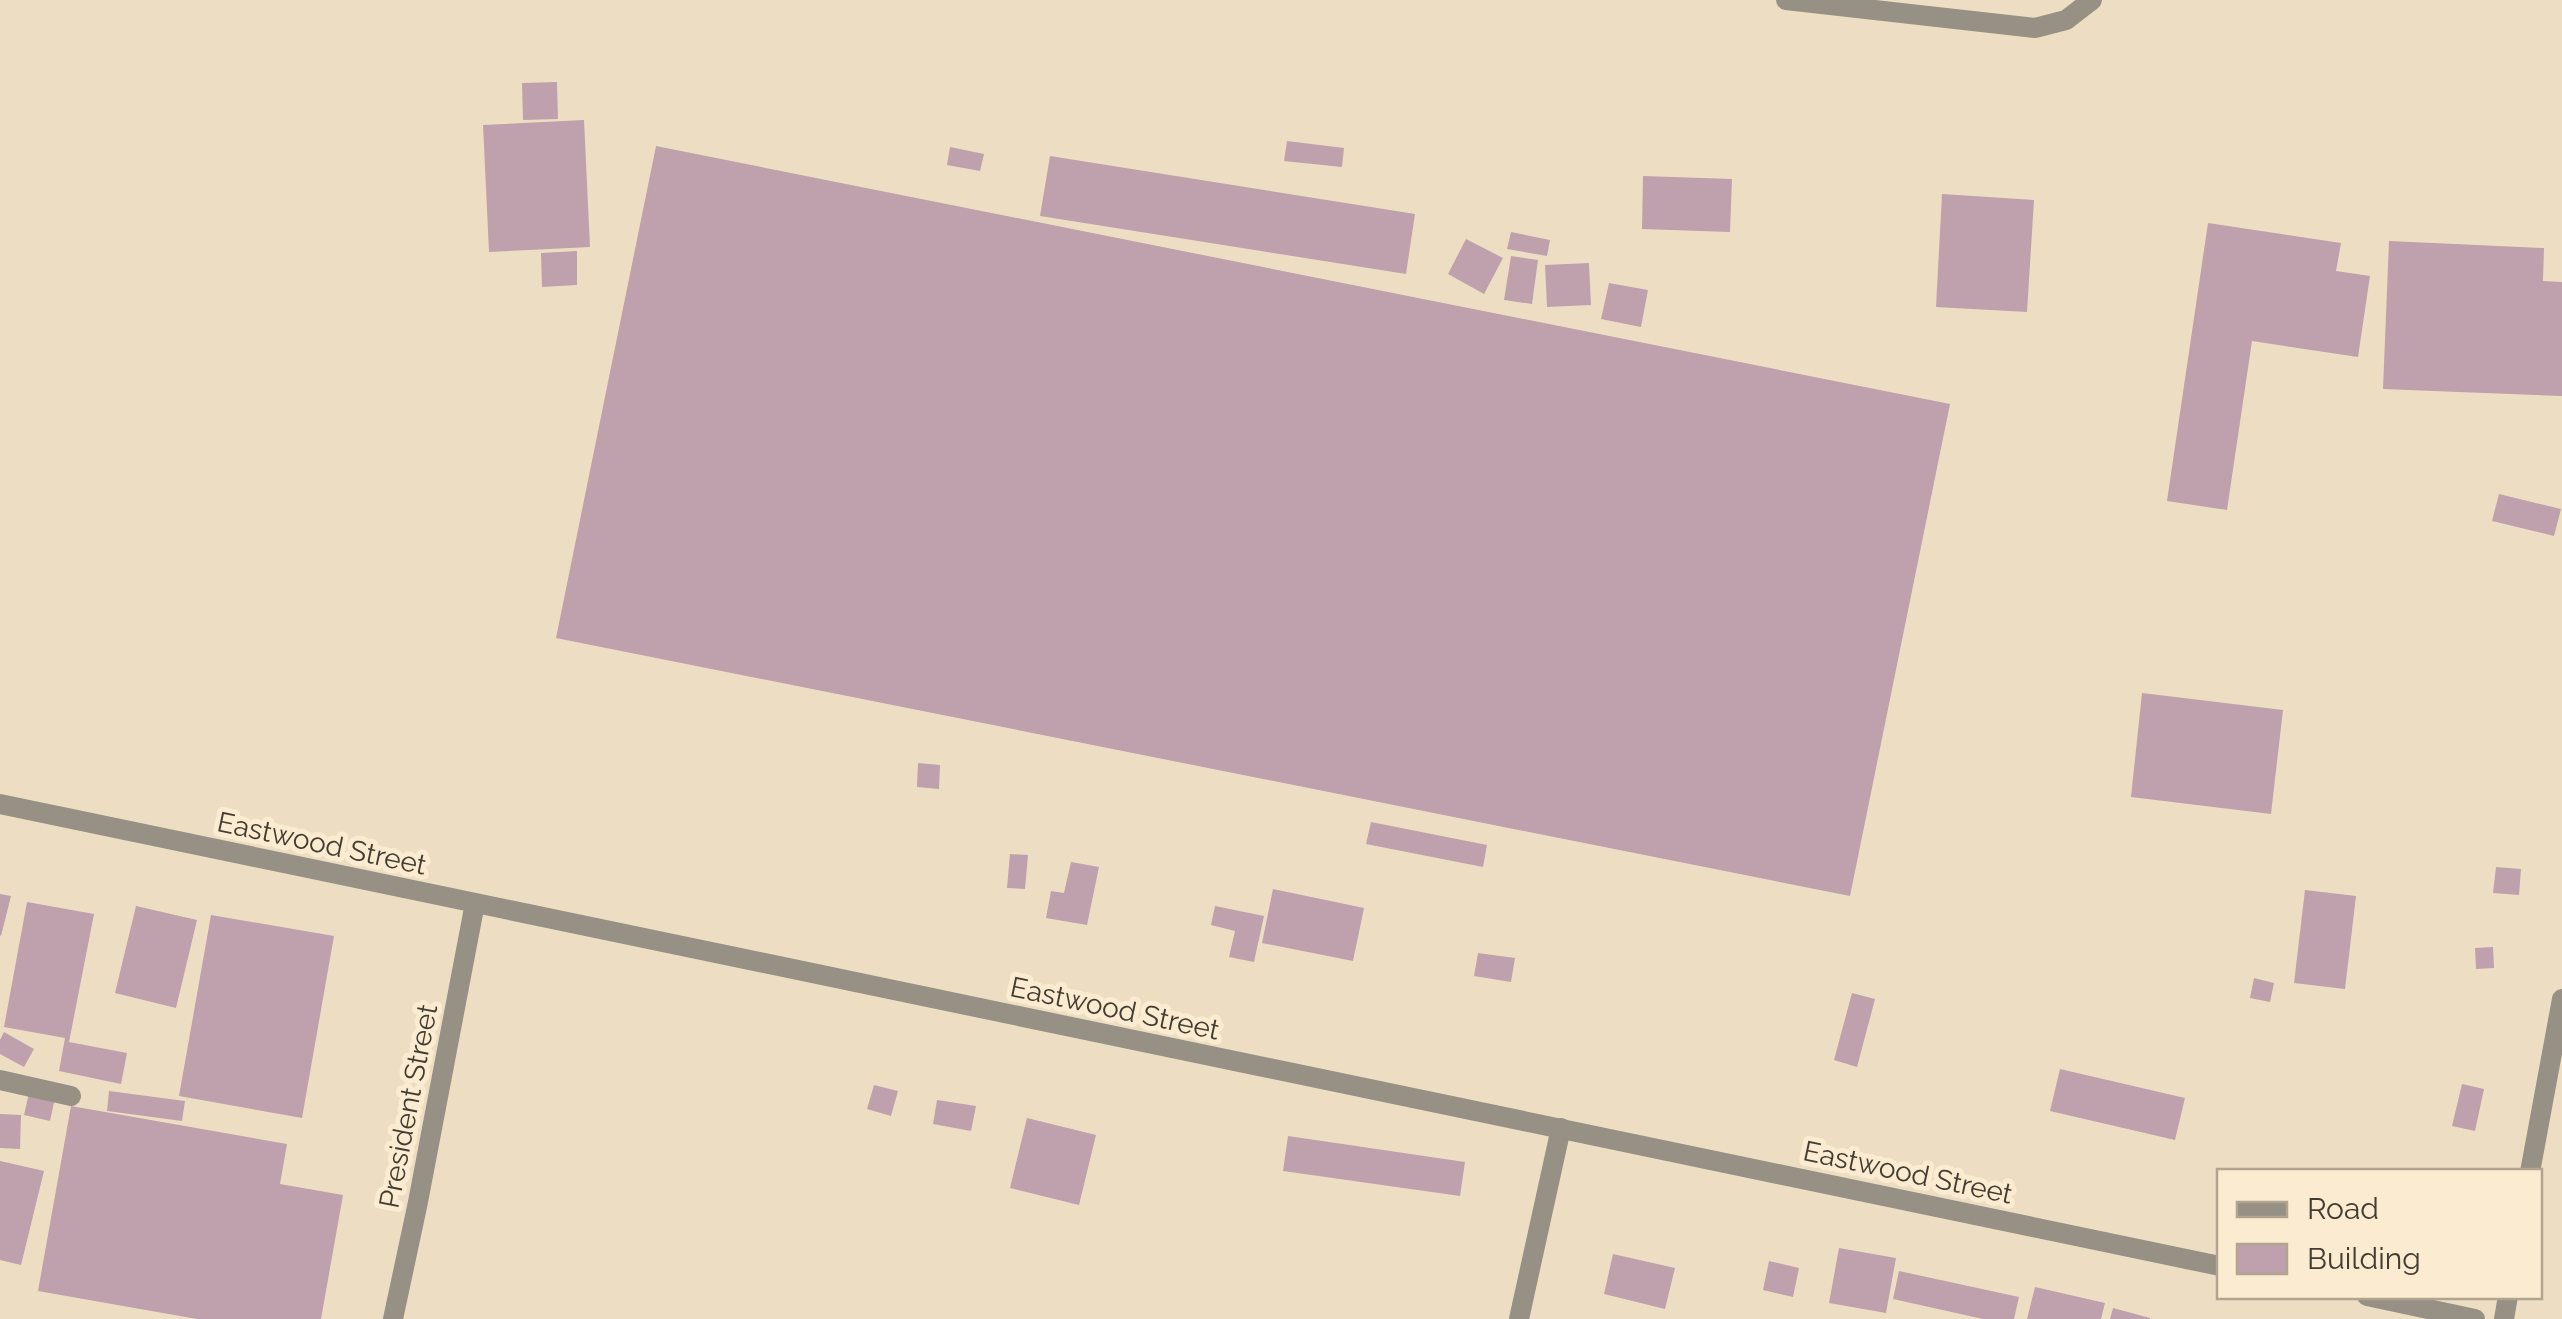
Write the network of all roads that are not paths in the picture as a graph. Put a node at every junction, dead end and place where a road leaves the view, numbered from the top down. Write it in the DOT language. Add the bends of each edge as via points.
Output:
graph roads {
  1 [pos="1786,0"];
  2 [pos="2092,0"];
  3 [pos="0,804"];
  4 [pos="476,903"];
  5 [pos="2562,999"];
  6 [pos="0,1080"];
  7 [pos="71,1096"];
  8 [pos="1561,1128"];
  9 [pos="2531,1169"];
  10 [pos="2217,1265"];
  11 [pos="2381,1299"];
  12 [pos="393,1319"];
  13 [pos="1519,1319"];
  14 [pos="2475,1319"];
  1 -- 2 [label="street" via="2035,28 2066,20"];
  3 -- 4 [label="street, Eastwood Street"];
  4 -- 8 [label="street, Eastwood Street"];
  4 -- 12 [label="street, President Street"];
  5 -- 9 [label="street"];
  6 -- 7 [label="street"];
  8 -- 10 [label="street, Eastwood Street"];
  8 -- 13 [label="street"];
  11 -- 14 [label="street"];
}
